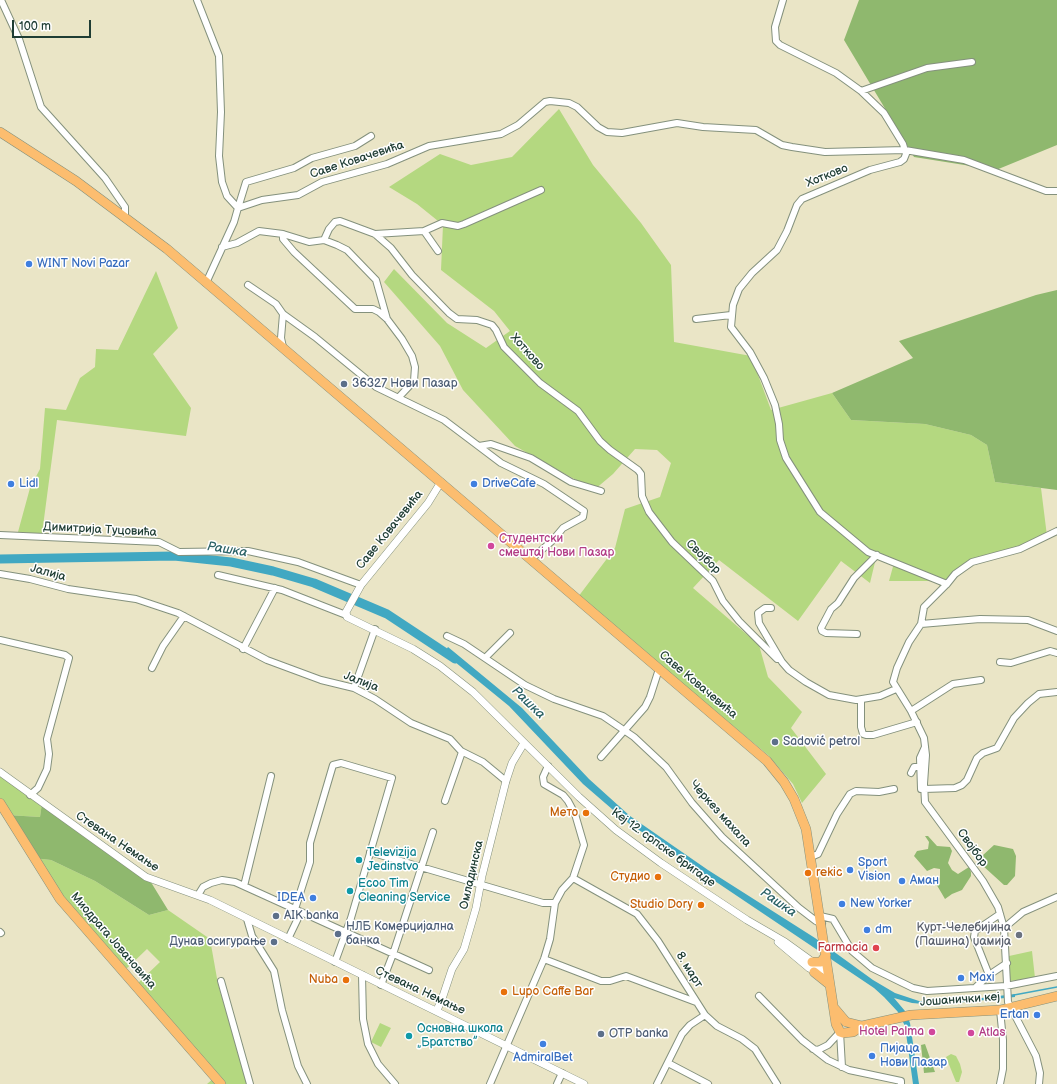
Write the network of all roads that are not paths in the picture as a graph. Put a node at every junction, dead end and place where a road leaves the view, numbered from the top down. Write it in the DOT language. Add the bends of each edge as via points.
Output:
graph roads {
  1 [pos="1,0"];
  2 [pos="197,0"];
  3 [pos="783,0"];
  4 [pos="972,62"];
  5 [pos="861,91"];
  6 [pos="569,103"];
  7 [pos="0,132"];
  8 [pos="371,136"];
  9 [pos="905,150"];
  10 [pos="541,190"];
  11 [pos="1057,191"];
  12 [pos="238,208"];
  13 [pos="125,218"];
  14 [pos="424,231"];
  15 [pos="283,234"];
  16 [pos="375,234"];
  17 [pos="324,240"];
  18 [pos="222,247"];
  19 [pos="438,251"];
  20 [pos="206,283"];
  21 [pos="248,285"];
  22 [pos="283,314"];
  23 [pos="731,315"];
  24 [pos="387,319"];
  25 [pos="696,319"];
  26 [pos="283,348"];
  27 [pos="399,397"];
  28 [pos="479,446"];
  29 [pos="441,482"];
  30 [pos="601,491"];
  31 [pos="658,524"];
  32 [pos="1057,531"];
  33 [pos="0,535"];
  34 [pos="877,555"];
  35 [pos="531,559"];
  36 [pos="0,574"];
  37 [pos="218,575"];
  38 [pos="947,584"];
  39 [pos="361,585"];
  40 [pos="275,588"];
  41 [pos="771,608"];
  42 [pos="347,613"];
  43 [pos="184,616"];
  44 [pos="921,624"];
  45 [pos="375,629"];
  46 [pos="1057,631"];
  47 [pos="510,634"];
  48 [pos="857,634"];
  49 [pos="447,636"];
  50 [pos="0,640"];
  51 [pos="243,649"];
  52 [pos="1057,653"];
  53 [pos="485,658"];
  54 [pos="780,659"];
  55 [pos="1000,662"];
  56 [pos="152,668"];
  57 [pos="659,669"];
  58 [pos="981,680"];
  59 [pos="354,688"];
  60 [pos="896,689"];
  61 [pos="1057,692"];
  62 [pos="861,700"];
  63 [pos="911,711"];
  64 [pos="917,722"];
  65 [pos="624,730"];
  66 [pos="524,743"];
  67 [pos="925,747"];
  68 [pos="462,752"];
  69 [pos="601,757"];
  70 [pos="548,766"];
  71 [pos="920,767"];
  72 [pos="0,772"];
  73 [pos="911,773"];
  74 [pos="271,776"];
  75 [pos="506,781"];
  76 [pos="894,789"];
  77 [pos="924,789"];
  78 [pos="30,795"];
  79 [pos="924,796"];
  80 [pos="445,801"];
  81 [pos="0,803"];
  82 [pos="433,832"];
  83 [pos="370,852"];
  84 [pos="811,856"];
  85 [pos="422,868"];
  86 [pos="573,878"];
  87 [pos="480,884"];
  88 [pos="244,886"];
  89 [pos="198,895"];
  90 [pos="1057,897"];
  91 [pos="555,903"];
  92 [pos="298,910"];
  93 [pos="1000,914"];
  94 [pos="247,919"];
  95 [pos="822,924"];
  96 [pos="1004,928"];
  97 [pos="346,932"];
  98 [pos="774,937"];
  99 [pos="288,939"];
  100 [pos="393,954"];
  101 [pos="544,960"];
  102 [pos="821,961"];
  103 [pos="335,962"];
  104 [pos="1007,963"];
  105 [pos="429,970"];
  106 [pos="814,972"];
  107 [pos="828,973"];
  108 [pos="362,975"];
  109 [pos="989,975"];
  110 [pos="1057,976"];
  111 [pos="221,981"];
  112 [pos="829,984"];
  113 [pos="381,985"];
  114 [pos="1006,986"];
  115 [pos="976,987"];
  116 [pos="759,996"];
  117 [pos="1057,996"];
  118 [pos="696,1002"];
  119 [pos="1008,1005"];
  120 [pos="834,1008"];
  121 [pos="437,1010"];
  122 [pos="1000,1010"];
  123 [pos="705,1015"];
  124 [pos="862,1026"];
  125 [pos="840,1032"];
  126 [pos="507,1046"];
  127 [pos="813,1049"];
  128 [pos="668,1063"];
  129 [pos="842,1067"];
  130 [pos="562,1073"];
  131 [pos="901,1082"];
  132 [pos="221,1084"];
  133 [pos="250,1084"];
  134 [pos="307,1084"];
  135 [pos="395,1084"];
  136 [pos="490,1084"];
  137 [pos="556,1084"];
  138 [pos="584,1084"];
  139 [pos="657,1084"];
  140 [pos="708,1084"];
  141 [pos="777,1084"];
  142 [pos="1000,1084"];
  143 [pos="1039,1084"];
  1 -- 13 [label="street" via="19,39 41,107 105,178 125,208"];
  2 -- 12 [label="street" via="219,56 219,156 222,182 227,196"];
  3 -- 5 [label="street" via="775,27 776,41 836,73"];
  4 -- 5 [label="street" via="927,68"];
  5 -- 9 [label="street" via="884,113"];
  6 -- 9 [label="street, Хотково" via="607,132 622,133 677,123 756,130 782,145 825,152"];
  6 -- 12 [label="street, Саве Ковачевића" via="545,102 518,125 501,134 429,146 387,164 322,182 298,194 262,200"];
  7 -- 13 [label="main road, Саве Ковачевића" via="76,181"];
  8 -- 12 [label="street, Саве Ковачевића" via="355,146 312,158 294,168 246,182"];
  9 -- 11 [label="street, Хотково" via="964,160 1046,191"];
  9 -- 23 [label="street, Хотково" via="904,159 900,162 870,170 802,199 794,210 788,231 776,250 739,289"];
  10 -- 14 [label="street" via="464,224 458,226 442,223"];
  12 -- 18 [label="street, Саве Ковачевића"];
  13 -- 20 [label="main road, Саве Ковачевића" via="167,249"];
  14 -- 16 [label="street"];
  14 -- 19 [label="street"];
  15 -- 17 [label="street" via="309,242"];
  15 -- 18 [label="street" via="259,231 237,244"];
  15 -- 24 [label="street" via="294,252 354,308 373,309"];
  16 -- 17 [label="street" via="345,222 335,222"];
  16 -- 31 [label="street, Хотково" via="453,316 457,319 477,320 492,325 504,347 540,383 578,411 610,450 638,470 641,474 642,496"];
  17 -- 24 [label="street" via="347,250 376,280"];
  18 -- 20 [label="street, Саве Ковачевића"];
  20 -- 26 [label="main road, Саве Ковачевића"];
  21 -- 22 [label="street" via="276,304"];
  22 -- 26 [label="street" via="280,338"];
  22 -- 27 [label="street" via="376,387"];
  23 -- 25 [label="street"];
  23 -- 34 [label="street" via="731,327 750,352 775,404 780,440 786,458 820,512 848,537 868,552"];
  24 -- 27 [label="street" via="412,356 415,367 414,381"];
  26 -- 29 [label="main road, Саве Ковачевића"];
  27 -- 28 [label="street" via="444,420"];
  28 -- 30 [label="street" via="491,444 531,458 571,482"];
  28 -- 35 [label="street" via="501,463 544,484 584,511 582,518 563,528"];
  29 -- 35 [label="main road, Саве Ковачевића"];
  29 -- 39 [label="street, Саве Ковачевића" via="428,503"];
  31 -- 54 [label="street, Својбор" via="690,561 713,581 723,601 739,621 777,659"];
  32 -- 38 [label="street" via="1020,549 967,565"];
  33 -- 39 [label="street, Димитрија Туцовића" via="159,542 179,552 248,551 298,562"];
  34 -- 38 [label="street"];
  34 -- 48 [label="street" via="854,578 838,603 831,609 821,628 826,633"];
  35 -- 57 [label="main road, Саве Ковачевића"];
  36 -- 43 [label="street, Јалија" via="68,589 136,599"];
  37 -- 40 [label="street"];
  38 -- 44 [label="street" via="927,602"];
  39 -- 42 [label="street, Саве Ковачевића"];
  40 -- 42 [label="street, Кеј 12. српске бригаде"];
  40 -- 51 [label="street"];
  41 -- 54 [label="street, Својбор" via="762,609 758,616 763,632"];
  42 -- 45 [label="street, Кеј 12. српске бригаде"];
  43 -- 51 [label="street, Јалија"];
  43 -- 56 [label="street" via="165,643"];
  44 -- 46 [label="street" via="980,619 1028,620"];
  44 -- 60 [label="street" via="909,642 894,675"];
  45 -- 59 [label="street"];
  45 -- 66 [label="street, Кеј 12. српске бригаде" via="440,666 473,692"];
  47 -- 53 [label="street"];
  49 -- 53 [label="street, Черкез махала"];
  50 -- 78 [label="street" via="65,654 69,658 47,739 47,769 38,788"];
  51 -- 59 [label="street, Јалија" via="299,673"];
  52 -- 55 [label="street" via="1050,651 1011,663"];
  53 -- 65 [label="street, Черкез махала" via="524,685 554,699 604,716"];
  54 -- 62 [label="street, Својбор" via="789,670 818,690 833,696"];
  57 -- 65 [label="street" via="645,707"];
  57 -- 84 [label="main road, Саве Ковачевића" via="756,750 773,768 798,806"];
  58 -- 63 [label="street" via="953,684"];
  59 -- 68 [label="street, Јалија" via="382,702 411,723 450,739"];
  60 -- 62 [label="street, Својбор"];
  60 -- 63 [label="street, Својбор"];
  61 -- 77 [label="street" via="1039,694 1028,703 1014,718 997,748 977,758 962,785 955,788"];
  62 -- 64 [label="street" via="863,734 873,735"];
  63 -- 64 [label="street, Својбор"];
  64 -- 67 [label="street, Својбор"];
  65 -- 69 [label="street"];
  65 -- 95 [label="street, Черкез махала" via="666,767 722,837 799,908"];
  66 -- 70 [label="street, Кеј 12. српске бригаде"];
  66 -- 75 [label="street, Омладинска" via="512,763"];
  67 -- 71 [label="street, Својбор" via="920,756"];
  67 -- 77 [label="street, Својбор"];
  68 -- 75 [label="street, Јалија" via="483,762"];
  68 -- 80 [label="street"];
  70 -- 86 [label="street" via="543,777 544,784 566,798 574,810 584,845"];
  70 -- 98 [label="street, Кеј 12. српске бригаде" via="627,839"];
  71 -- 73 [label="street" via="914,768"];
  71 -- 79 [label="street, Својбор"];
  72 -- 78 [label="street, Стевана Немање"];
  74 -- 88 [label="street"];
  75 -- 87 [label="street, Омладинска"];
  76 -- 84 [label="street" via="879,792 856,791 846,799 818,854"];
  77 -- 79 [label="street, Својбор"];
  78 -- 89 [label="street, Стевана Немање" via="146,877"];
  79 -- 93 [label="street, Својбор" via="930,810 983,881"];
  81 -- 132 [label="main road, Миодрага Јовановића" via="60,899"];
  82 -- 85 [label="street"];
  83 -- 85 [label="street"];
  83 -- 92 [label="street" via="392,778 341,763 333,765 310,843 310,862"];
  83 -- 97 [label="street"];
  84 -- 95 [label="main road, Саве Ковачевића"];
  85 -- 87 [label="street"];
  85 -- 100 [label="street"];
  86 -- 91 [label="street"];
  86 -- 118 [label="street, 8. март" via="637,914 658,941"];
  87 -- 91 [label="street" via="543,903"];
  87 -- 121 [label="street, Омладинска" via="464,949 452,969"];
  88 -- 89 [label="street, Стевана Немање" via="230,881 217,881 203,888"];
  88 -- 92 [label="street, Стевана Немање"];
  89 -- 94 [label="street, Стевана Немање"];
  90 -- 96 [label="street" via="1023,912"];
  91 -- 101 [label="street"];
  92 -- 97 [label="street, Стевана Немање"];
  92 -- 99 [label="street"];
  93 -- 96 [label="street, Својбор"];
  93 -- 109 [label="street" via="975,932 974,937"];
  94 -- 99 [label="street, Стевана Немање"];
  94 -- 134 [label="street" via="252,936 275,976 298,1066"];
  95 -- 102 [label="main road, Саве Ковачевића"];
  95 -- 115 [label="street, Черкез махала" via="833,919 852,951 872,968 913,988 927,991"];
  96 -- 104 [label="street, Својбор"];
  97 -- 100 [label="street, Стевана Немање"];
  97 -- 103 [label="street"];
  98 -- 102 [label="street, Кеј 12. српске бригаде"];
  98 -- 106 [label="street, Кеј 12. српске бригаде"];
  99 -- 103 [label="street, Стевана Немање"];
  100 -- 105 [label="street, Стевана Немање"];
  100 -- 113 [label="street"];
  101 -- 118 [label="street" via="602,981 610,982 626,976"];
  101 -- 126 [label="street"];
  102 -- 107 [label="main road, Саве Ковачевића"];
  102 -- 107 [label="street, Кеј 12. српске бригаде"];
  103 -- 108 [label="street, Стевана Немање"];
  104 -- 109 [label="street"];
  104 -- 114 [label="street, Својбор"];
  106 -- 107 [label="street"];
  106 -- 112 [label="main road"];
  107 -- 112 [label="main road, Саве Ковачевића"];
  108 -- 113 [label="street, Стевана Немање"];
  108 -- 135 [label="street" via="363,1019 368,1044 378,1064"];
  109 -- 115 [label="street"];
  110 -- 114 [label="street, Черкез махала"];
  111 -- 133 [label="street"];
  112 -- 120 [label="main road, Саве Ковачевића"];
  113 -- 121 [label="street, Стевана Немање"];
  114 -- 115 [label="street, Черкез махала"];
  114 -- 119 [label="street, Својбор"];
  116 -- 127 [label="street"];
  117 -- 119 [label="main road, Јошанички кеј"];
  118 -- 123 [label="street, 8. март"];
  119 -- 122 [label="main road, Јошанички кеј"];
  119 -- 143 [label="street" via="1036,1056 1040,1073"];
  120 -- 124 [label="main road" via="846,1022"];
  120 -- 125 [label="main road, Саве Ковачевића"];
  121 -- 126 [label="street, Стевана Немање"];
  122 -- 124 [label="main road, Јошанички кеј" via="911,1015"];
  122 -- 142 [label="street" via="1003,1062"];
  123 -- 128 [label="street" via="682,1034"];
  123 -- 141 [label="street, 8. март" via="717,1026 755,1049"];
  124 -- 125 [label="main road, Јошанички кеј" via="849,1033"];
  125 -- 127 [label="street" via="828,1045 818,1050"];
  125 -- 129 [label="street"];
  126 -- 130 [label="street, Стевана Немање"];
  126 -- 136 [label="street"];
  127 -- 129 [label="street"];
  128 -- 139 [label="street"];
  128 -- 140 [label="street"];
  129 -- 131 [label="street"];
  130 -- 137 [label="street"];
  130 -- 138 [label="street, Стевана Немање"];
}
